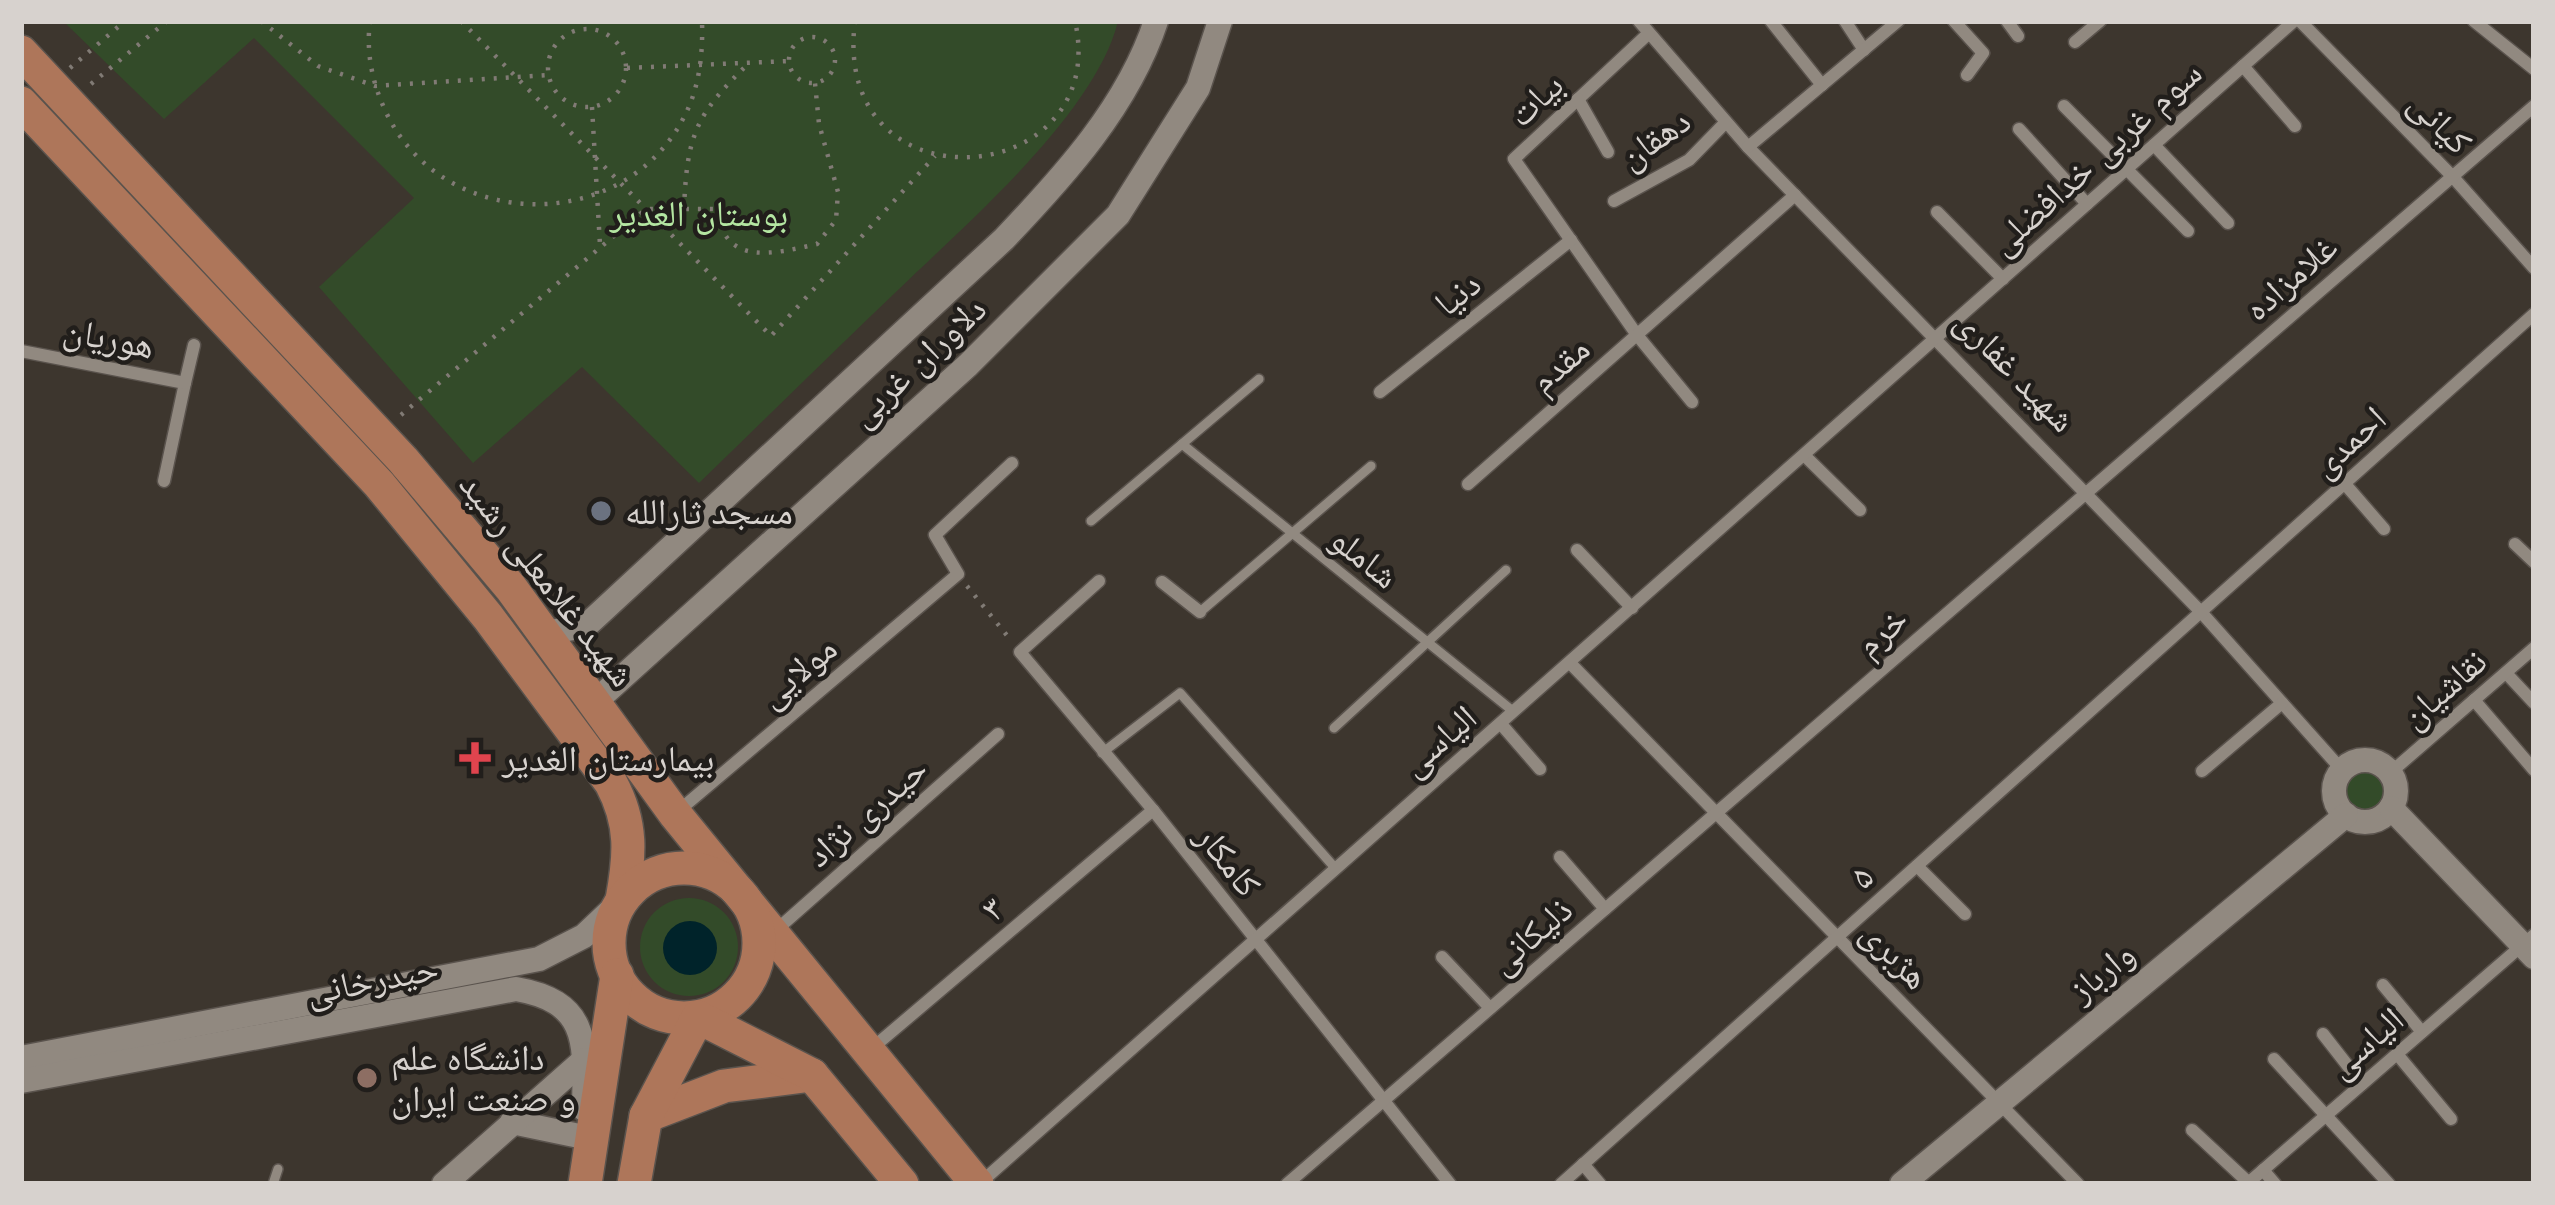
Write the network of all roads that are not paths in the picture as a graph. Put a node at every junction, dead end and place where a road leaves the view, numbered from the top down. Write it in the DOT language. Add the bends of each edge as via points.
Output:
graph roads {
  1 [pos="1156,21"];
  2 [pos="1220,21"];
  3 [pos="1639,21"];
  4 [pos="1771,21"];
  5 [pos="1845,21"];
  6 [pos="1898,21"];
  7 [pos="1954,21"];
  8 [pos="2007,21"];
  9 [pos="2100,21"];
  10 [pos="2297,21"];
  11 [pos="2474,21"];
  12 [pos="1649,33"];
  13 [pos="2018,36"];
  14 [pos="2075,42"];
  15 [pos="1864,50"];
  16 [pos="21,52"];
  17 [pos="2243,66"];
  18 [pos="2534,69"];
  19 [pos="1967,75"];
  20 [pos="1822,85"];
  21 [pos="1578,99"];
  22 [pos="21,103"];
  23 [pos="2064,106"];
  24 [pos="2534,106"];
  25 [pos="1726,122"];
  26 [pos="2295,126"];
  27 [pos="2019,129"];
  28 [pos="2154,145"];
  29 [pos="1748,147"];
  30 [pos="1608,152"];
  31 [pos="1514,159"];
  32 [pos="2127,169"];
  33 [pos="2453,177"];
  34 [pos="1795,195"];
  35 [pos="1614,201"];
  36 [pos="2087,204"];
  37 [pos="1937,212"];
  38 [pos="2228,223"];
  39 [pos="2188,231"];
  40 [pos="1571,241"];
  41 [pos="2534,268"];
  42 [pos="2002,279"];
  43 [pos="2534,314"];
  44 [pos="1637,335"];
  45 [pos="1935,338"];
  46 [pos="194,344"];
  47 [pos="21,350"];
  48 [pos="1259,379"];
  49 [pos="185,383"];
  50 [pos="1380,392"];
  51 [pos="1693,402"];
  52 [pos="1182,444"];
  53 [pos="1804,455"];
  54 [pos="1012,463"];
  55 [pos="1371,466"];
  56 [pos="164,481"];
  57 [pos="1468,484"];
  58 [pos="2345,484"];
  59 [pos="2086,494"];
  60 [pos="1860,509"];
  61 [pos="1091,521"];
  62 [pos="2384,529"];
  63 [pos="1293,533"];
  64 [pos="2515,544"];
  65 [pos="1577,550"];
  66 [pos="2534,562"];
  67 [pos="1506,570"];
  68 [pos="1099,581"];
  69 [pos="1162,582"];
  70 [pos="1632,608"];
  71 [pos="1200,612"];
  72 [pos="2201,612"];
  73 [pos="544,633"];
  74 [pos="1427,643"];
  75 [pos="2534,648"];
  76 [pos="1570,664"];
  77 [pos="2506,673"];
  78 [pos="2474,700"];
  79 [pos="596,701"];
  80 [pos="2534,703"];
  81 [pos="2282,704"];
  82 [pos="1514,713"];
  83 [pos="1501,724"];
  84 [pos="1334,728"];
  85 [pos="998,734"];
  86 [pos="1102,753"];
  87 [pos="1540,769"];
  88 [pos="2342,770"];
  89 [pos="2534,770"];
  90 [pos="2201,771"];
  91 [pos="2390,773"];
  92 [pos="2391,808"];
  93 [pos="1153,810"];
  94 [pos="1716,813"];
  95 [pos="675,814"];
  96 [pos="2346,815"];
  97 [pos="1560,857"];
  98 [pos="1917,866"];
  99 [pos="1336,869"];
  100 [pos="741,893"];
  101 [pos="622,900"];
  102 [pos="1605,909"];
  103 [pos="1965,914"];
  104 [pos="773,933"];
  105 [pos="1837,937"];
  106 [pos="1254,941"];
  107 [pos="2530,946"];
  108 [pos="1442,957"];
  109 [pos="617,975"];
  110 [pos="2383,985"];
  111 [pos="1490,1009"];
  112 [pos="698,1017"];
  113 [pos="2422,1032"];
  114 [pos="2323,1034"];
  115 [pos="870,1051"];
  116 [pos="2396,1054"];
  117 [pos="21,1058"];
  118 [pos="2274,1060"];
  119 [pos="593,1072"];
  120 [pos="812,1075"];
  121 [pos="21,1081"];
  122 [pos="2362,1084"];
  123 [pos="1383,1101"];
  124 [pos="1998,1102"];
  125 [pos="651,1106"];
  126 [pos="2325,1116"];
  127 [pos="2451,1119"];
  128 [pos="512,1122"];
  129 [pos="2192,1130"];
  130 [pos="584,1137"];
  131 [pos="1583,1164"];
  132 [pos="278,1169"];
  133 [pos="2263,1171"];
  134 [pos="586,1178"];
  135 [pos="273,1184"];
  136 [pos="444,1184"];
  137 [pos="634,1184"];
  138 [pos="902,1184"];
  139 [pos="978,1184"];
  140 [pos="1287,1184"];
  141 [pos="1450,1184"];
  142 [pos="1561,1184"];
  143 [pos="1600,1184"];
  144 [pos="1902,1184"];
  145 [pos="2078,1184"];
  146 [pos="2248,1184"];
  147 [pos="2275,1184"];
  148 [pos="2389,1184"];
  1 -- 73 [label="main road, دلاوران غربی" via="1069,171 1004,239 586,626"];
  2 -- 79 [label="main road, دلاوران غربی" via="1198,88 1118,215 968,365"];
  3 -- 12 [label="street, شهید غفاری"];
  4 -- 20 [label="street"];
  5 -- 15 [label="street"];
  6 -- 15 [label="street"];
  7 -- 19 [label="street" via="1983,53"];
  8 -- 13 [label="street"];
  9 -- 14 [label="street"];
  10 -- 17 [label="street, سوم غربی خدافضلی"];
  10 -- 33 [label="street, کیانی"];
  11 -- 18 [label="street"];
  12 -- 21 [label="street, بیات"];
  12 -- 25 [label="street, شهید غفاری"];
  15 -- 20 [label="street"];
  16 -- 73 [label="main road, شهید غلامعلی رشید" via="379,434"];
  17 -- 26 [label="street"];
  17 -- 28 [label="street, سوم غربی خدافضلی"];
  20 -- 29 [label="street"];
  21 -- 30 [label="street"];
  21 -- 31 [label="street, بیات"];
  22 -- 101 [label="main road, شهید غلامعلی رشید" via="379,484 502,636 624,807 630,846"];
  23 -- 32 [label="street"];
  24 -- 33 [label="street, غلامزاده"];
  25 -- 29 [label="street, شهید غفاری"];
  25 -- 35 [label="street, دهقان" via="1689,160"];
  27 -- 36 [label="street"];
  28 -- 32 [label="street, سوم غربی خدافضلی"];
  28 -- 38 [label="street"];
  29 -- 34 [label="street, شهید غفاری"];
  31 -- 40 [label="street, مقدم"];
  32 -- 36 [label="street, سوم غربی خدافضلی"];
  32 -- 39 [label="street"];
  33 -- 41 [label="street, کیانی"];
  33 -- 59 [label="street, غلامزاده"];
  34 -- 44 [label="street"];
  34 -- 45 [label="street, شهید غفاری"];
  36 -- 42 [label="street, سوم غربی خدافضلی"];
  37 -- 42 [label="street"];
  40 -- 44 [label="street, مقدم"];
  40 -- 50 [label="street, دنیا"];
  42 -- 45 [label="street, سوم غربی خدافضلی"];
  43 -- 58 [label="street, احمدی"];
  44 -- 51 [label="street"];
  44 -- 57 [label="street, مقدم"];
  45 -- 53 [label="street, الیاسی"];
  45 -- 59 [label="street, شهید غفاری"];
  46 -- 49 [label="street, هوریان"];
  47 -- 49 [label="street, هوریان"];
  48 -- 52 [label="lane"];
  49 -- 56 [label="street, هوریان"];
  52 -- 61 [label="lane"];
  52 -- 63 [label="lane, شاملو"];
  53 -- 60 [label="street"];
  53 -- 70 [label="street, الیاسی"];
  54 -- 95 [label="street, مولایی" via="935,535 958,574"];
  55 -- 63 [label="lane"];
  58 -- 62 [label="street"];
  58 -- 72 [label="street, احمدی"];
  59 -- 72 [label="street, شهید غفاری"];
  59 -- 94 [label="street, خرم"];
  63 -- 71 [label="lane"];
  63 -- 74 [label="lane, شاملو"];
  64 -- 66 [label="street"];
  65 -- 70 [label="street"];
  67 -- 74 [label="lane"];
  68 -- 86 [label="street, کامکار" via="1020,652"];
  69 -- 71 [label="street"];
  70 -- 76 [label="street, الیاسی"];
  72 -- 81 [label="street, شهید غفاری"];
  72 -- 98 [label="street, ۵"];
  73 -- 79 [label="main road, شهید غلامعلی رشید"];
  74 -- 82 [label="lane, شاملو"];
  74 -- 84 [label="lane"];
  75 -- 77 [label="street, نقاشیان"];
  76 -- 82 [label="street, الیاسی"];
  76 -- 94 [label="street, هژبری"];
  77 -- 78 [label="street, نقاشیان"];
  77 -- 80 [label="street"];
  78 -- 89 [label="street"];
  78 -- 91 [label="street, نقاشیان"];
  79 -- 95 [label="main road, شهید غلامعلی رشید"];
  81 -- 88 [label="street, شهید غفاری"];
  81 -- 90 [label="street"];
  82 -- 83 [label="street, الیاسی"];
  83 -- 87 [label="street"];
  83 -- 99 [label="street, الیاسی"];
  85 -- 104 [label="street, حیدری نژاد"];
  86 -- 93 [label="street, کامکار"];
  86 -- 99 [label="lane" via="1180,693"];
  88 -- 91 [label="main road" via="2367,760"];
  88 -- 96 [label="main road" via="2334,789"];
  91 -- 92 [label="main road"];
  92 -- 96 [label="main road" via="2365,822"];
  92 -- 107 [label="main road"];
  93 -- 106 [label="street, کامکار"];
  93 -- 115 [label="street, ۳"];
  94 -- 102 [label="street, ذلیکانی"];
  94 -- 105 [label="street, هژبری"];
  95 -- 100 [label="main road, شهید غلامعلی رشید"];
  96 -- 124 [label="main road, وارباز"];
  97 -- 102 [label="street"];
  98 -- 103 [label="street"];
  98 -- 105 [label="street, ۵"];
  99 -- 106 [label="street, الیاسی"];
  100 -- 101 [label="main road" via="723,878 680,868 657,872"];
  100 -- 104 [label="main road, شهید غلامعلی رشید"];
  100 -- 112 [label="main road" via="758,928 755,968 733,1000"];
  101 -- 109 [label="main road" via="610,950"];
  101 -- 117 [label="main road, حیدرخانی" via="584,936 539,959"];
  102 -- 111 [label="street, ذلیکانی"];
  104 -- 115 [label="main road, شهید غلامعلی رشید"];
  105 -- 124 [label="street, هژبری"];
  105 -- 131 [label="street, ۵"];
  106 -- 123 [label="street, کامکار"];
  106 -- 139 [label="street, الیاسی"];
  107 -- 113 [label="street, الیاسی"];
  108 -- 111 [label="street"];
  109 -- 112 [label="main road" via="642,1005"];
  109 -- 119 [label="main road"];
  110 -- 113 [label="street"];
  111 -- 123 [label="street, ذلیکانی"];
  112 -- 120 [label="main road"];
  112 -- 125 [label="main road"];
  113 -- 116 [label="street, الیاسی"];
  114 -- 122 [label="street"];
  115 -- 139 [label="main road, شهید غلامعلی رشید"];
  116 -- 122 [label="street, الیاسی"];
  116 -- 127 [label="street"];
  118 -- 126 [label="street"];
  119 -- 121 [label="main road, حیدرخانی" via="568,1013 550,995 516,989"];
  119 -- 125 [label="main road" via="631,1078"];
  119 -- 128 [label="main road"];
  119 -- 130 [label="main road, حیدرخانی"];
  119 -- 134 [label="main road"];
  120 -- 125 [label="main road"];
  120 -- 138 [label="main road"];
  122 -- 126 [label="street, الیاسی"];
  123 -- 140 [label="street, ذلیکانی"];
  123 -- 141 [label="street, کامکار"];
  124 -- 144 [label="main road, وارباز"];
  124 -- 145 [label="street, هژبری"];
  125 -- 137 [label="main road"];
  126 -- 133 [label="street, الیاسی"];
  126 -- 148 [label="street"];
  128 -- 130 [label="main road"];
  128 -- 136 [label="main road"];
  129 -- 146 [label="street"];
  130 -- 134 [label="main road, حیدرخانی"];
  131 -- 142 [label="street, ۵"];
  131 -- 143 [label="street"];
  132 -- 135 [label="lane"];
  133 -- 146 [label="street, الیاسی"];
  133 -- 147 [label="street"];
}
